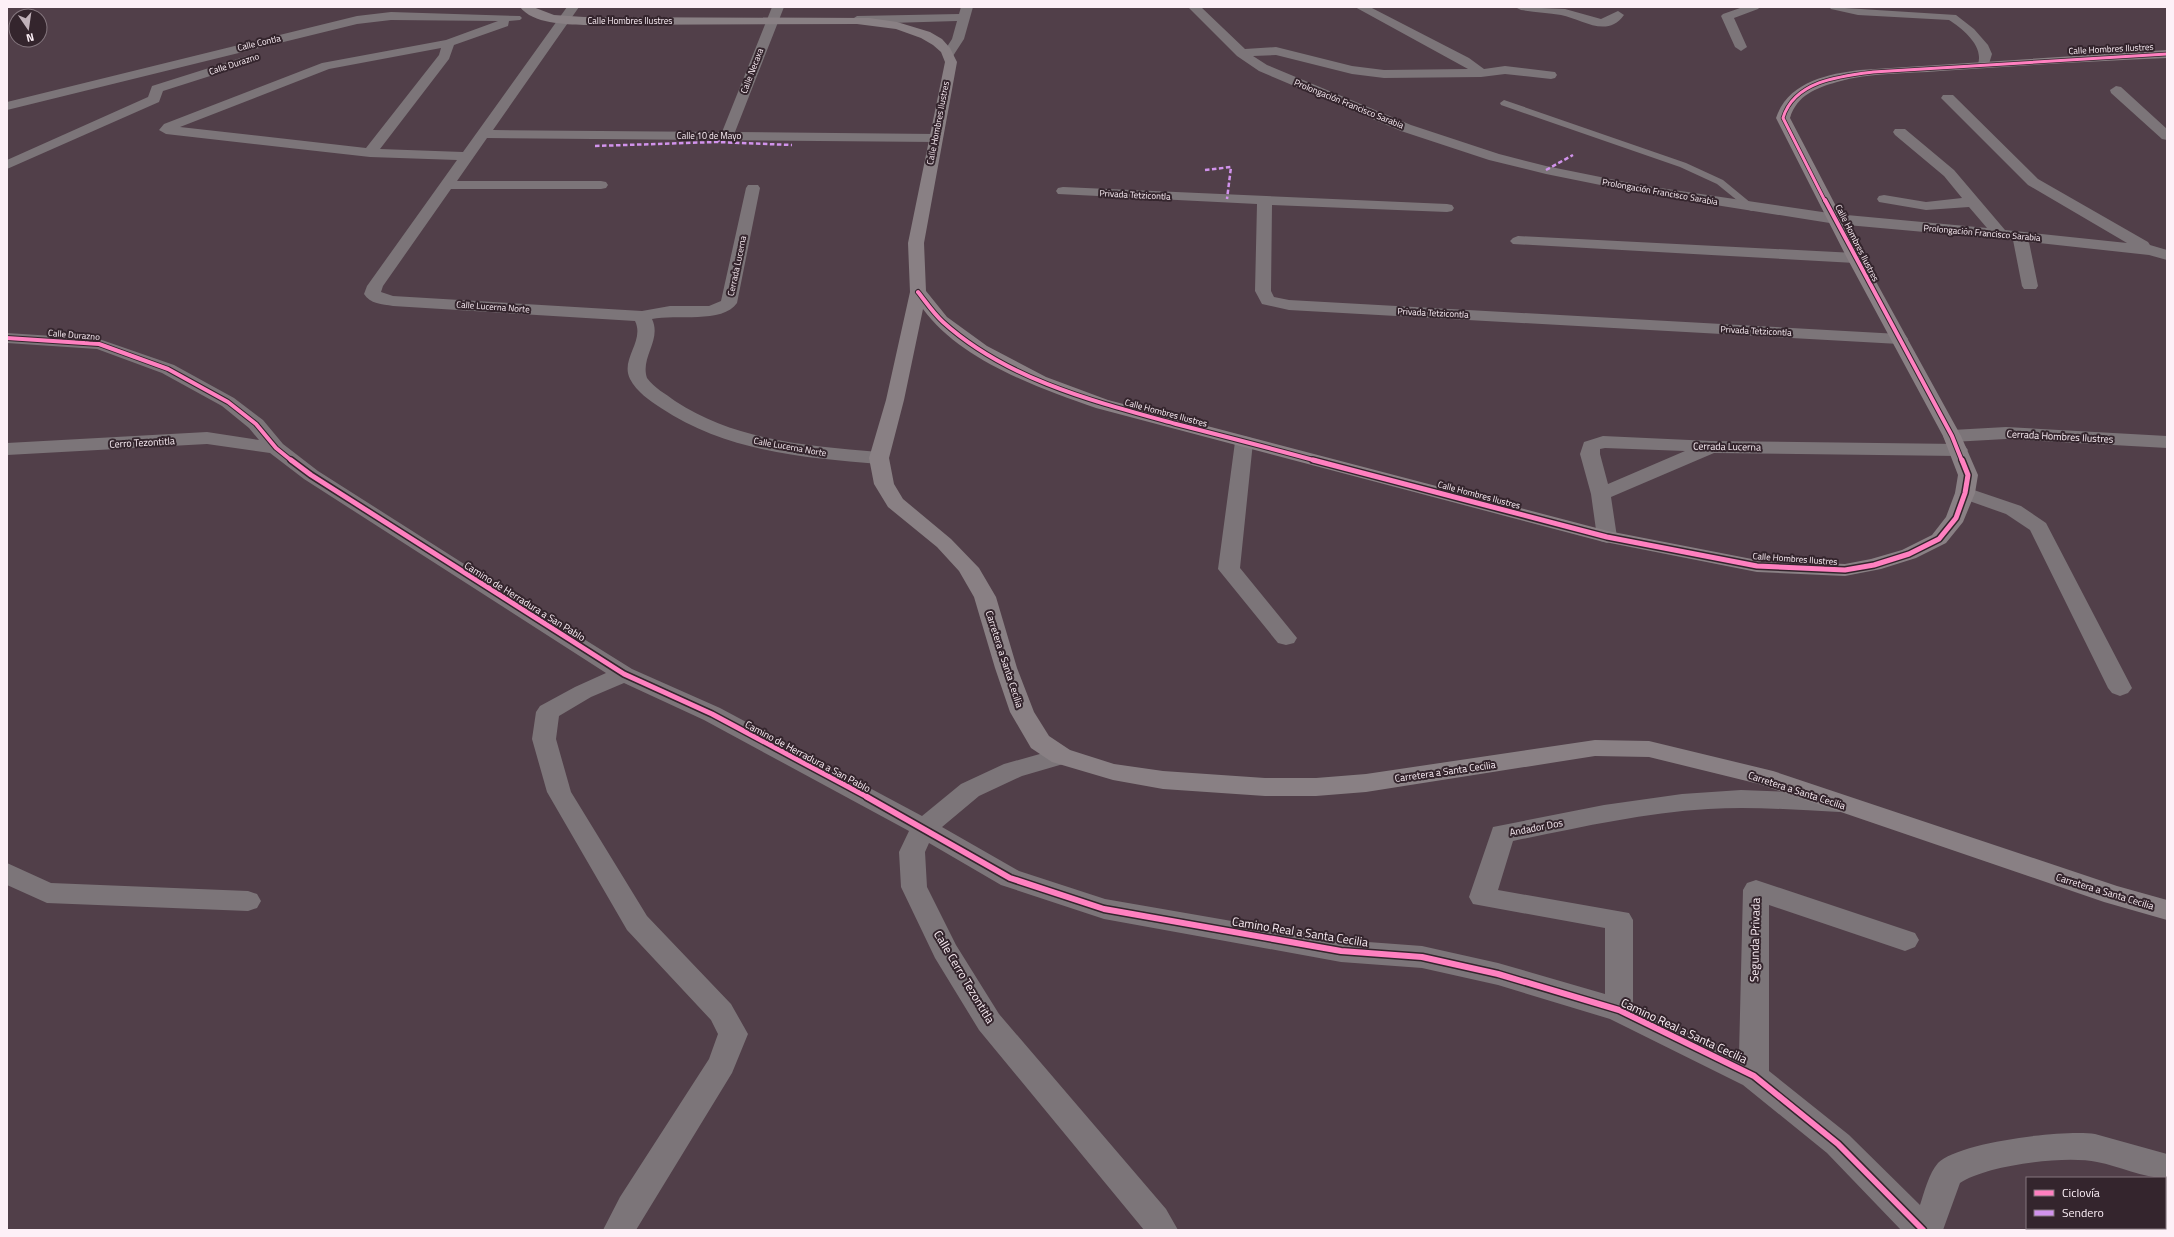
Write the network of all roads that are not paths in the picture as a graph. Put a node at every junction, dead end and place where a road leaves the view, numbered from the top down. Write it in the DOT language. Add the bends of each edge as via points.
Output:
graph roads {
  1 [pos="526,7"];
  2 [pos="573,7"];
  3 [pos="778,7"];
  4 [pos="1194,7"];
  5 [pos="1361,7"];
  6 [pos="1521,7"];
  7 [pos="1754,7"];
  8 [pos="1836,7"];
  9 [pos="966,12"];
  10 [pos="539,15"];
  11 [pos="1618,15"];
  12 [pos="516,18"];
  13 [pos="564,20"];
  14 [pos="857,20"];
  15 [pos="772,21"];
  16 [pos="335,26"];
  17 [pos="449,42"];
  18 [pos="1741,47"];
  19 [pos="949,53"];
  20 [pos="1241,53"];
  21 [pos="2167,54"];
  22 [pos="1984,64"];
  23 [pos="1480,73"];
  24 [pos="1551,75"];
  25 [pos="2116,90"];
  26 [pos="1948,98"];
  27 [pos="1504,104"];
  28 [pos="7,106"];
  29 [pos="1900,132"];
  30 [pos="483,134"];
  31 [pos="727,136"];
  32 [pos="2167,136"];
  33 [pos="935,138"];
  34 [pos="370,153"];
  35 [pos="467,156"];
  36 [pos="7,165"];
  37 [pos="447,185"];
  38 [pos="601,185"];
  39 [pos="753,188"];
  40 [pos="1063,191"];
  41 [pos="1884,199"];
  42 [pos="1265,201"];
  43 [pos="1973,202"];
  44 [pos="1446,208"];
  45 [pos="1752,208"];
  46 [pos="1836,219"];
  47 [pos="2000,234"];
  48 [pos="2020,236"];
  49 [pos="1518,242"];
  50 [pos="2150,250"];
  51 [pos="2167,254"];
  52 [pos="1855,258"];
  53 [pos="2030,286"];
  54 [pos="918,292"];
  55 [pos="642,316"];
  56 [pos="7,338"];
  57 [pos="1899,339"];
  58 [pos="7,351"];
  59 [pos="138,357"];
  60 [pos="1244,442"];
  61 [pos="2167,442"];
  62 [pos="1955,443"];
  63 [pos="1712,446"];
  64 [pos="276,448"];
  65 [pos="7,449"];
  66 [pos="879,458"];
  67 [pos="1966,493"];
  68 [pos="1601,494"];
  69 [pos="1607,537"];
  70 [pos="1286,638"];
  71 [pos="624,674"];
  72 [pos="2120,688"];
  73 [pos="1061,756"];
  74 [pos="1839,803"];
  75 [pos="924,828"];
  76 [pos="7,872"];
  77 [pos="248,901"];
  78 [pos="2167,910"];
  79 [pos="1905,940"];
  80 [pos="1619,1010"];
  81 [pos="1754,1076"];
  82 [pos="2167,1168"];
  83 [pos="619,1230"];
  84 [pos="1162,1230"];
  85 [pos="1923,1230"];
  86 [pos="1927,1230"];
  1 -- 10 [label="main road, Calle Hombres Ilustres"];
  2 -- 13 [label="street, Calle Lucerna Norte"];
  3 -- 15 [label="street, Calle Necaxa"];
  4 -- 20 [label="street, Prolongación Francisco Sarabia"];
  5 -- 23 [label="street" via="1465,61"];
  6 -- 11 [label="street" via="1565,12 1601,23 1609,22"];
  7 -- 18 [label="street" via="1727,16"];
  8 -- 22 [label="street" via="1858,12 1952,16 1985,49"];
  9 -- 14 [label="street, Calle Hombres Ilustres"];
  9 -- 19 [label="street" via="958,39"];
  10 -- 12 [label="street"];
  10 -- 13 [label="main road, Calle Hombres Ilustres"];
  12 -- 16 [label="street, Calle Contla" via="391,16 357,20"];
  12 -- 17 [label="street"];
  13 -- 15 [label="main road, Calle Hombres Ilustres"];
  13 -- 30 [label="street, Calle Lucerna Norte"];
  14 -- 15 [label="main road, Calle Hombres Ilustres"];
  14 -- 19 [label="main road, Calle Hombres Ilustres" via="917,32 933,38"];
  15 -- 31 [label="street, Calle Necaxa"];
  16 -- 28 [label="street, Calle Contla"];
  16 -- 36 [label="street, Calle Durazno" via="280,49 157,89 154,99"];
  17 -- 34 [label="street" via="444,56"];
  17 -- 34 [label="street" via="326,66 166,130"];
  19 -- 33 [label="main road, Calle Hombres Ilustres" via="951,62"];
  20 -- 23 [label="street" via="1276,51 1352,70 1384,74"];
  20 -- 45 [label="street, Prolongación Francisco Sarabia" via="1263,68 1406,128 1494,157 1632,188"];
  21 -- 22 [label="main road, Calle Hombres Ilustres"];
  22 -- 46 [label="main road, Calle Hombres Ilustres" via="1862,74 1828,80 1808,88 1786,105 1783,118"];
  23 -- 24 [label="street" via="1505,70"];
  25 -- 32 [label="street"];
  26 -- 50 [label="street" via="2033,182"];
  27 -- 45 [label="lane" via="1683,165 1720,182"];
  29 -- 43 [label="street" via="1949,174"];
  30 -- 31 [label="street, Calle 10 de Mayo"];
  30 -- 35 [label="street, Calle Lucerna Norte"];
  31 -- 33 [label="street, Calle 10 de Mayo"];
  33 -- 54 [label="main road, Calle Hombres Ilustres" via="916,243"];
  34 -- 35 [label="street"];
  35 -- 37 [label="street, Calle Lucerna Norte"];
  37 -- 38 [label="street"];
  37 -- 55 [label="street, Calle Lucerna Norte" via="375,286 372,294 393,301"];
  39 -- 55 [label="street, Cerrada Lucerna" via="729,303 724,309"];
  40 -- 42 [label="street, Privada Tetzicontla"];
  41 -- 43 [label="street" via="1926,206"];
  42 -- 44 [label="street"];
  42 -- 57 [label="street, Privada Tetzicontla" via="1263,291 1268,300 1289,305"];
  43 -- 47 [label="street"];
  45 -- 46 [label="street, Prolongación Francisco Sarabia"];
  46 -- 47 [label="street, Prolongación Francisco Sarabia"];
  46 -- 52 [label="main road, Calle Hombres Ilustres"];
  47 -- 48 [label="street, Prolongación Francisco Sarabia"];
  48 -- 50 [label="street, Prolongación Francisco Sarabia"];
  48 -- 53 [label="street"];
  49 -- 52 [label="street"];
  50 -- 51 [label="street, Prolongación Francisco Sarabia"];
  52 -- 57 [label="main road, Calle Hombres Ilustres"];
  54 -- 60 [label="main road, Calle Hombres Ilustres" via="944,324 994,358 1026,375 1102,404"];
  54 -- 66 [label="main road, Calle Hombres Ilustres" via="895,400"];
  55 -- 66 [label="street, Calle Lucerna Norte" via="647,329 637,374 646,388 666,404 709,427 742,438 784,448"];
  56 -- 59 [label="street, Calle Durazno" via="99,344"];
  57 -- 62 [label="main road, Calle Hombres Ilustres"];
  58 -- 59 [label="street" via="66,351"];
  59 -- 64 [label="street, Camino de Herradura a San Pablo" via="168,369 228,402 256,424"];
  60 -- 69 [label="main road, Calle Hombres Ilustres"];
  60 -- 70 [label="street" via="1229,569"];
  61 -- 62 [label="street, Cerrada Hombres Ilustres" via="2006,433"];
  62 -- 63 [label="street, Cerrada Lucerna"];
  62 -- 67 [label="main road, Calle Hombres Ilustres" via="1968,475"];
  63 -- 68 [label="street"];
  63 -- 68 [label="street, Cerrada Lucerna" via="1603,442 1591,446 1590,454"];
  64 -- 65 [label="street, Cerro Tezontitla" via="207,438"];
  64 -- 71 [label="street, Camino de Herradura a San Pablo" via="318,479"];
  66 -- 73 [label="main road, Carretera a Santa Cecilia" via="884,484 896,503 944,543 968,568 985,597 1022,712 1040,742"];
  67 -- 69 [label="main road, Calle Hombres Ilustres" via="1956,518 1939,539 1909,554 1874,565 1845,570 1757,566"];
  67 -- 72 [label="street" via="2016,509 2039,527"];
  68 -- 69 [label="street, Cerrada Lucerna"];
  71 -- 75 [label="street, Camino de Herradura a San Pablo" via="712,714"];
  71 -- 83 [label="street" via="583,692 548,712 544,739 559,792 637,923 721,1012 733,1034 722,1064"];
  73 -- 74 [label="main road, Carretera a Santa Cecilia" via="1113,772 1163,780 1265,787 1316,787 1366,783 1595,748 1649,749 1764,777"];
  73 -- 75 [label="street, Calle Cerro Tezontitla" via="1013,770 970,790"];
  74 -- 78 [label="main road, Carretera a Santa Cecilia" via="2113,895"];
  74 -- 80 [label="street, Andador Dos" via="1709,800 1641,807 1502,834 1482,897 1619,920"];
  75 -- 80 [label="street, Camino Real a Santa Cecilia" via="1010,878 1104,909 1341,950 1422,957 1498,974"];
  75 -- 84 [label="street, Calle Cerro Tezontitla" via="912,852 914,887 945,950 989,1022"];
  76 -- 77 [label="street" via="47,893"];
  79 -- 81 [label="street, Segunda Privada" via="1756,890"];
  80 -- 81 [label="street, Camino Real a Santa Cecilia"];
  81 -- 85 [label="street, Camino Real a Santa Cecilia" via="1838,1144"];
  82 -- 86 [label="street" via="2084,1146 2021,1151 1966,1163 1949,1173"];
}
